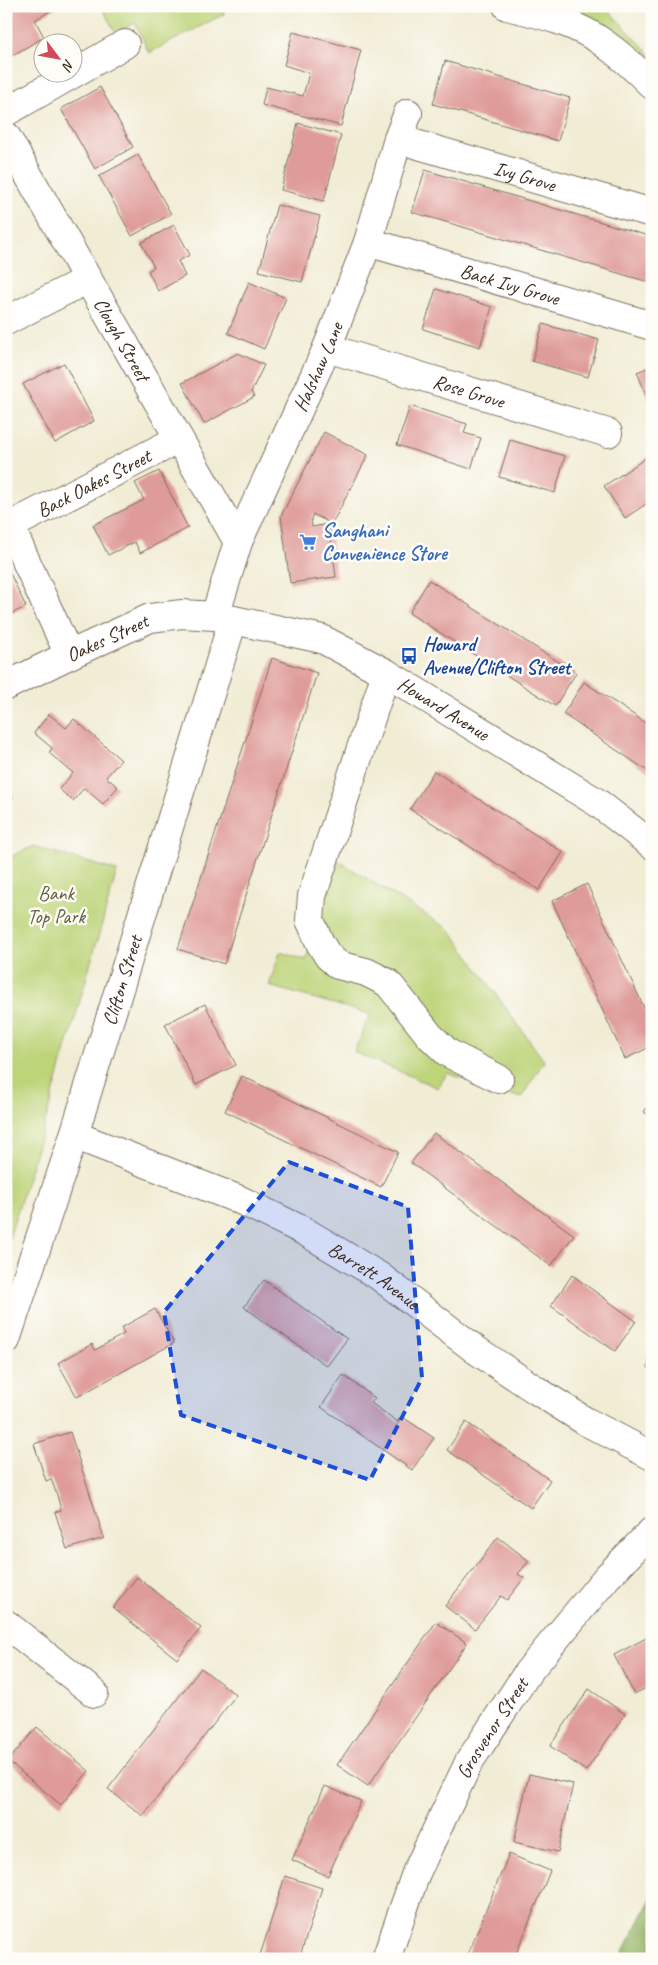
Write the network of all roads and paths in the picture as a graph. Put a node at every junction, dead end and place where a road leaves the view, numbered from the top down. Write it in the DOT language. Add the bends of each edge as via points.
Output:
graph roads {
  1 [pos="507,6"];
  2 [pos="124,44"];
  3 [pos="652,85"];
  4 [pos="6,112"];
  5 [pos="408,113"];
  6 [pos="6,136"];
  7 [pos="398,139"];
  8 [pos="652,213"];
  9 [pos="368,242"];
  10 [pos="88,279"];
  11 [pos="6,321"];
  12 [pos="652,326"];
  13 [pos="327,348"];
  14 [pos="608,433"];
  15 [pos="179,438"];
  16 [pos="238,542"];
  17 [pos="224,618"];
  18 [pos="69,654"];
  19 [pos="386,673"];
  20 [pos="6,686"];
  21 [pos="652,845"];
  22 [pos="499,1079"];
  23 [pos="74,1135"];
  24 [pos="6,1340"];
  25 [pos="652,1456"];
  26 [pos="652,1531"];
  27 [pos="6,1624"];
  28 [pos="94,1693"];
  29 [pos="386,1959"];
  1 -- 3 [label="main road" via="545,15 577,28 604,43"];
  2 -- 4 [label="main road"];
  5 -- 7 [label="main road, Halshaw Lane"];
  6 -- 10 [label="main road, Clough Street"];
  7 -- 8 [label="main road, Ivy Grove"];
  7 -- 9 [label="main road, Halshaw Lane"];
  9 -- 12 [label="main road, Back Ivy Grove"];
  9 -- 13 [label="main road, Halshaw Lane"];
  10 -- 11 [label="main road"];
  10 -- 15 [label="main road, Clough Street"];
  13 -- 14 [label="main road, Rose Grove"];
  13 -- 16 [label="main road, Halshaw Lane"];
  15 -- 16 [label="main road, Clough Street"];
  15 -- 18 [label="main road, Back Oakes Street" via="10,526"];
  16 -- 17 [label="main road, Halshaw Lane"];
  17 -- 18 [label="main road, Oakes Street" via="182,614 150,618"];
  17 -- 19 [label="main road, Howard Avenue" via="322,639"];
  17 -- 23 [label="main road, Clifton Street"];
  18 -- 20 [label="main road, Oakes Street"];
  19 -- 21 [label="main road, Howard Avenue" via="598,803"];
  19 -- 22 [label="main road" via="312,896 310,920 320,943 333,960 388,983 430,1036 448,1053"];
  23 -- 24 [label="main road, Clifton Street"];
  23 -- 25 [label="main road, Barrett Avenue" via="240,1200 304,1231 379,1276 476,1350 536,1390 585,1421"];
  26 -- 29 [label="main road, Grosvenor Street" via="607,1577 528,1672 469,1762 416,1874"];
  27 -- 28 [label="main road"];
}
